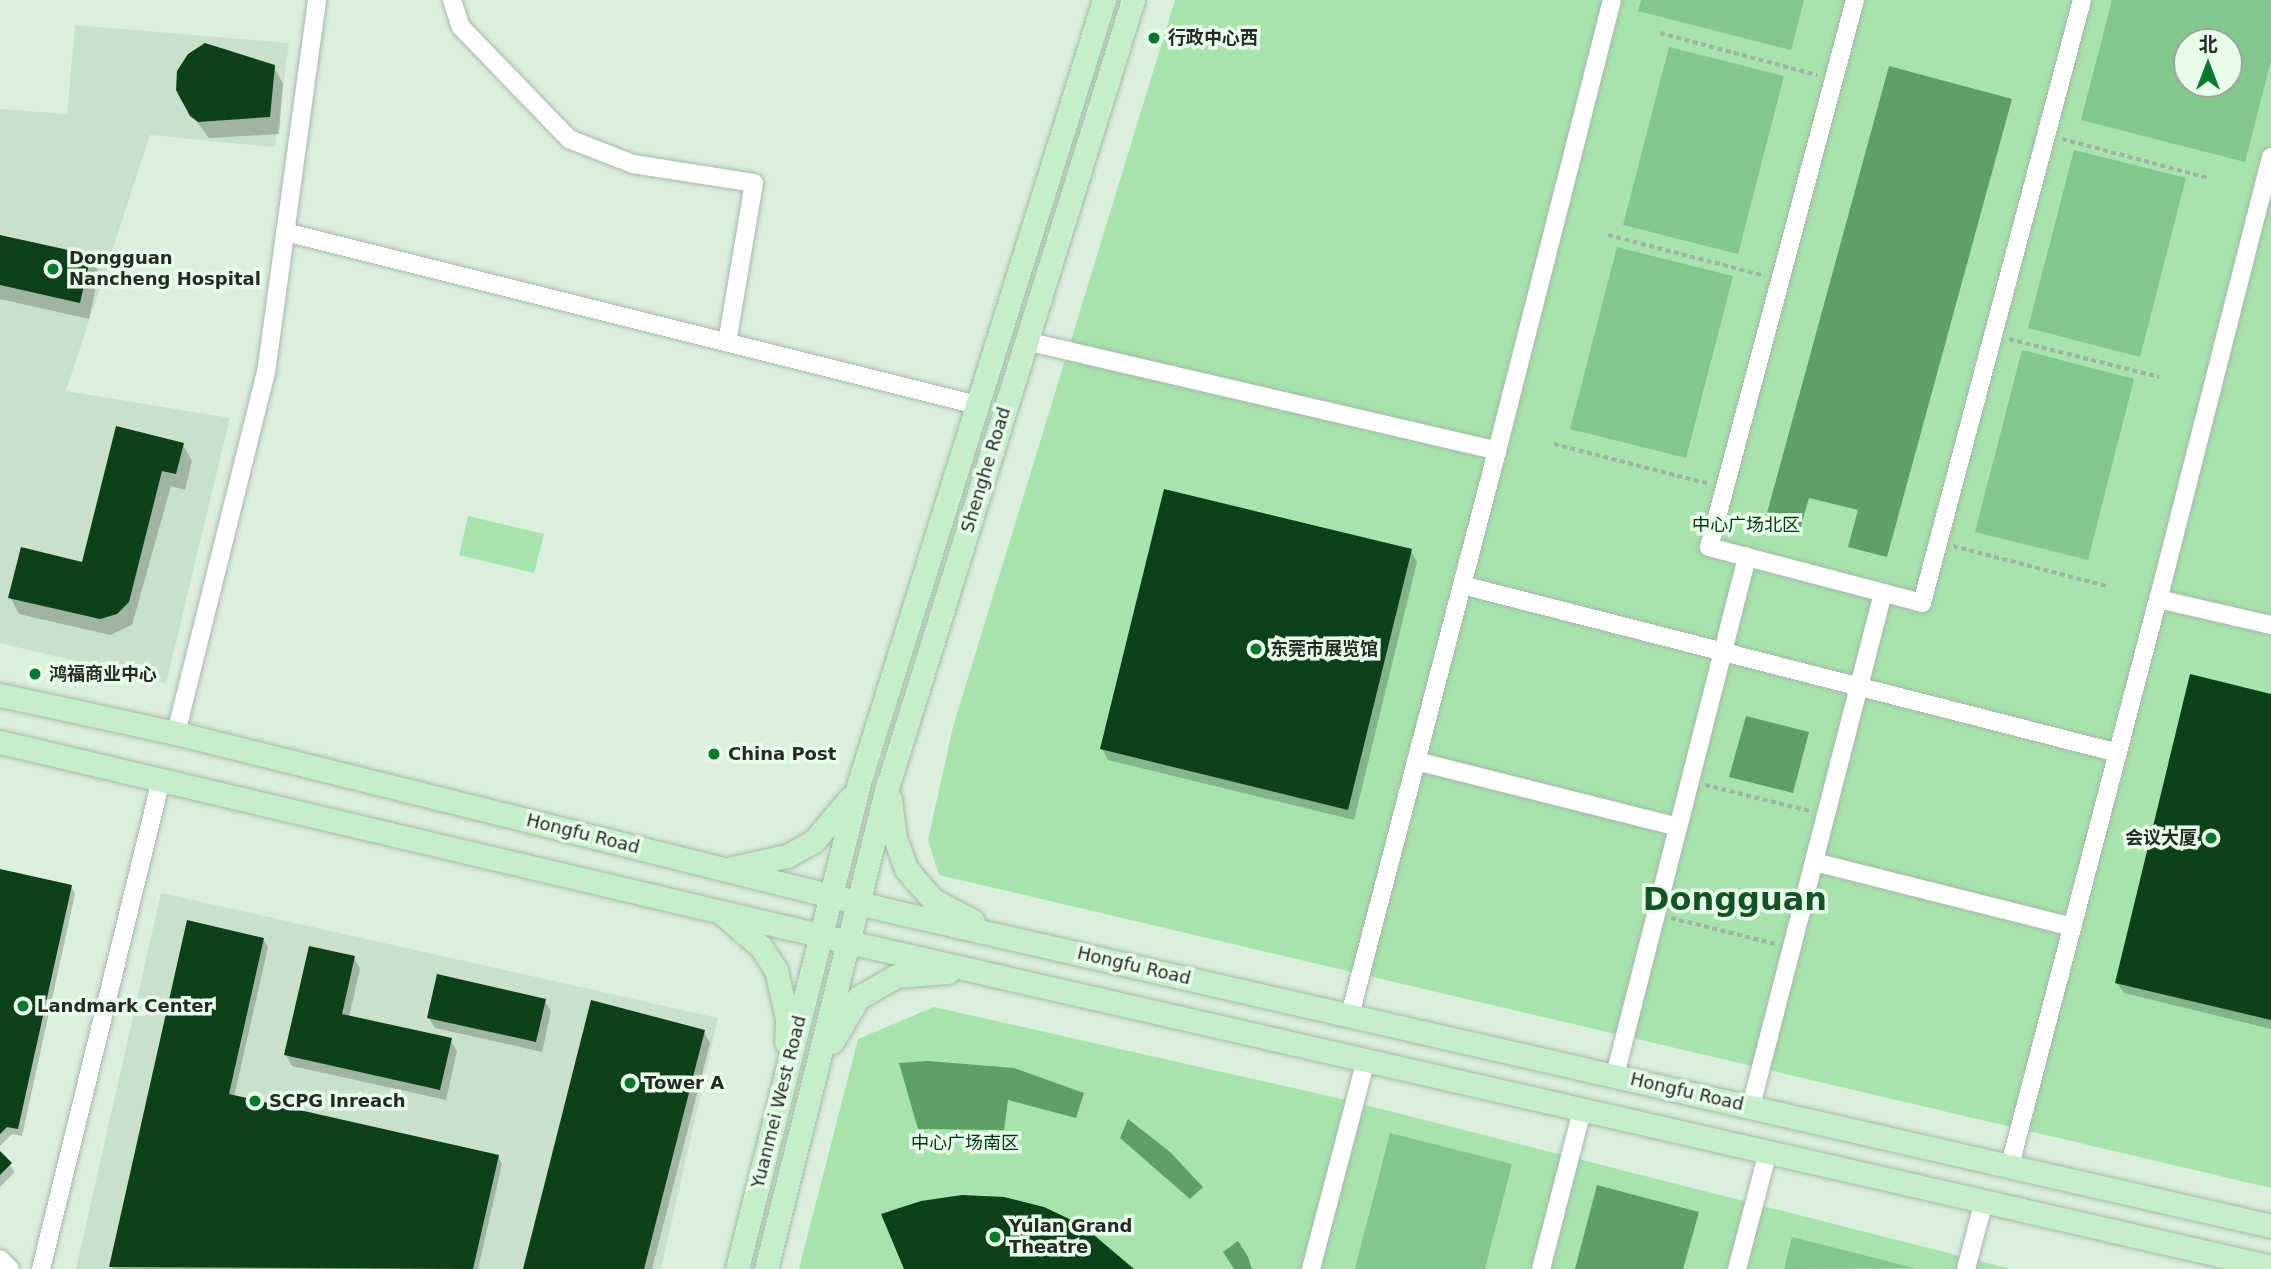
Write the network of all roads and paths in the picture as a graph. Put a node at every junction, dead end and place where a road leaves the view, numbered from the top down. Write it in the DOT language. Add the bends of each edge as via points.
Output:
graph roads {
  1 [pos="317,0"];
  2 [pos="452,0"];
  3 [pos="1104,0"];
  4 [pos="1133,0"];
  5 [pos="1612,0"];
  6 [pos="1855,0"];
  7 [pos="2082,0"];
  8 [pos="1660,33"];
  9 [pos="1834,79"];
  10 [pos="2046,135"];
  11 [pos="2271,157"];
  12 [pos="2209,178"];
  13 [pos="285,232"];
  14 [pos="1608,235"];
  15 [pos="1780,280"];
  16 [pos="1993,335"];
  17 [pos="1026,341"];
  18 [pos="727,343"];
  19 [pos="2159,377"];
  20 [pos="976,405"];
  21 [pos="1554,444"];
  22 [pos="1497,451"];
  23 [pos="1725,488"];
  24 [pos="1938,542"];
  25 [pos="1747,557"];
  26 [pos="1462,585"];
  27 [pos="2107,586"];
  28 [pos="1883,593"];
  29 [pos="2158,599"];
  30 [pos="2271,625"];
  31 [pos="1723,652"];
  32 [pos="1859,687"];
  33 [pos="0,695"];
  34 [pos="176,733"];
  35 [pos="0,742"];
  36 [pos="2118,753"];
  37 [pos="1416,761"];
  38 [pos="161,780"];
  39 [pos="1690,781"];
  40 [pos="888,785"];
  41 [pos="858,786"];
  42 [pos="1826,815"];
  43 [pos="1678,827"];
  44 [pos="1814,862"];
  45 [pos="725,869"];
  46 [pos="831,895"];
  47 [pos="859,902"];
  48 [pos="721,912"];
  49 [pos="1656,914"];
  50 [pos="2072,928"];
  51 [pos="1000,935"];
  52 [pos="821,936"];
  53 [pos="849,942"];
  54 [pos="1792,948"];
  55 [pos="997,976"];
  56 [pos="1349,1015"];
  57 [pos="1366,1060"];
  58 [pos="786,1075"];
  59 [pos="1615,1075"];
  60 [pos="813,1084"];
  61 [pos="1751,1106"];
  62 [pos="1582,1110"];
  63 [pos="1768,1152"];
  64 [pos="2010,1165"];
  65 [pos="1984,1201"];
  66 [pos="2271,1226"];
  67 [pos="0,1259"];
  68 [pos="2271,1267"];
  69 [pos="10,1269"];
  70 [pos="41,1269"];
  71 [pos="737,1269"];
  72 [pos="766,1269"];
  73 [pos="1311,1269"];
  74 [pos="1541,1269"];
  75 [pos="1737,1269"];
  76 [pos="1966,1269"];
  1 -- 13 [label="street"];
  2 -- 18 [label="street" via="461,26 569,139 634,164 754,183"];
  3 -- 20 [label="main road, Shenghe Road"];
  4 -- 17 [label="main road, Shenghe Road"];
  5 -- 22 [label="street"];
  6 -- 9 [label="street"];
  7 -- 10 [label="street"];
  8 -- 9 [label="path"];
  9 -- 15 [label="street"];
  10 -- 12 [label="path"];
  10 -- 16 [label="street"];
  11 -- 29 [label="street"];
  13 -- 18 [label="street"];
  13 -- 34 [label="street" via="266,373"];
  14 -- 15 [label="path"];
  15 -- 23 [label="street"];
  16 -- 19 [label="path"];
  16 -- 24 [label="street"];
  17 -- 22 [label="street"];
  17 -- 40 [label="main road, Shenghe Road"];
  18 -- 20 [label="street"];
  20 -- 41 [label="main road, Shenghe Road"];
  21 -- 23 [label="path"];
  22 -- 26 [label="street"];
  23 -- 25 [label="street" via="1710,547"];
  24 -- 27 [label="path"];
  24 -- 28 [label="street" via="1922,603"];
  25 -- 28 [label="street"];
  25 -- 31 [label="street"];
  26 -- 31 [label="street"];
  26 -- 37 [label="street"];
  28 -- 32 [label="street"];
  29 -- 30 [label="street"];
  29 -- 36 [label="street"];
  31 -- 32 [label="street"];
  31 -- 39 [label="street"];
  32 -- 36 [label="street"];
  32 -- 42 [label="street"];
  33 -- 34 [label="main road, Hongfu Road"];
  34 -- 45 [label="main road, Hongfu Road"];
  35 -- 38 [label="main road"];
  36 -- 50 [label="street"];
  37 -- 43 [label="street"];
  37 -- 56 [label="street"];
  38 -- 48 [label="main road"];
  38 -- 70 [label="street"];
  39 -- 42 [label="path"];
  39 -- 43 [label="street"];
  40 -- 47 [label="main road, Shenghe Road"];
  40 -- 51 [label="main road" via="895,838 906,869 933,900"];
  41 -- 45 [label="main road" via="814,841 787,856"];
  41 -- 46 [label="main road, Shenghe Road"];
  42 -- 44 [label="street"];
  43 -- 49 [label="street"];
  44 -- 50 [label="street"];
  44 -- 54 [label="street"];
  45 -- 46 [label="main road, Hongfu Road"];
  46 -- 47 [label="main road, Hongfu Road"];
  46 -- 52 [label="main road, Shenghe Road"];
  47 -- 51 [label="main road, Hongfu Road"];
  47 -- 53 [label="main road, Shenghe Road"];
  48 -- 52 [label="main road"];
  48 -- 58 [label="main road" via="761,947 776,970 787,1019"];
  49 -- 54 [label="path"];
  49 -- 59 [label="street"];
  50 -- 64 [label="street"];
  51 -- 56 [label="main road, Hongfu Road"];
  52 -- 53 [label="main road"];
  52 -- 58 [label="main road, Yuanmei West Road"];
  53 -- 55 [label="main road"];
  53 -- 60 [label="main road, Yuanmei West Road"];
  54 -- 61 [label="street"];
  55 -- 57 [label="main road"];
  55 -- 60 [label="main road" via="942,972 895,976 858,998"];
  56 -- 59 [label="main road, Hongfu Road"];
  57 -- 62 [label="main road"];
  57 -- 73 [label="street"];
  58 -- 71 [label="main road, Yuanmei West Road"];
  59 -- 61 [label="main road, Hongfu Road"];
  60 -- 72 [label="main road, Yuanmei West Road"];
  61 -- 64 [label="main road, Hongfu Road"];
  62 -- 63 [label="main road"];
  62 -- 74 [label="street"];
  63 -- 65 [label="main road"];
  63 -- 75 [label="street"];
  64 -- 66 [label="main road, Hongfu Road"];
  65 -- 68 [label="main road"];
  65 -- 76 [label="street"];
  67 -- 69 [label="street"];
}
